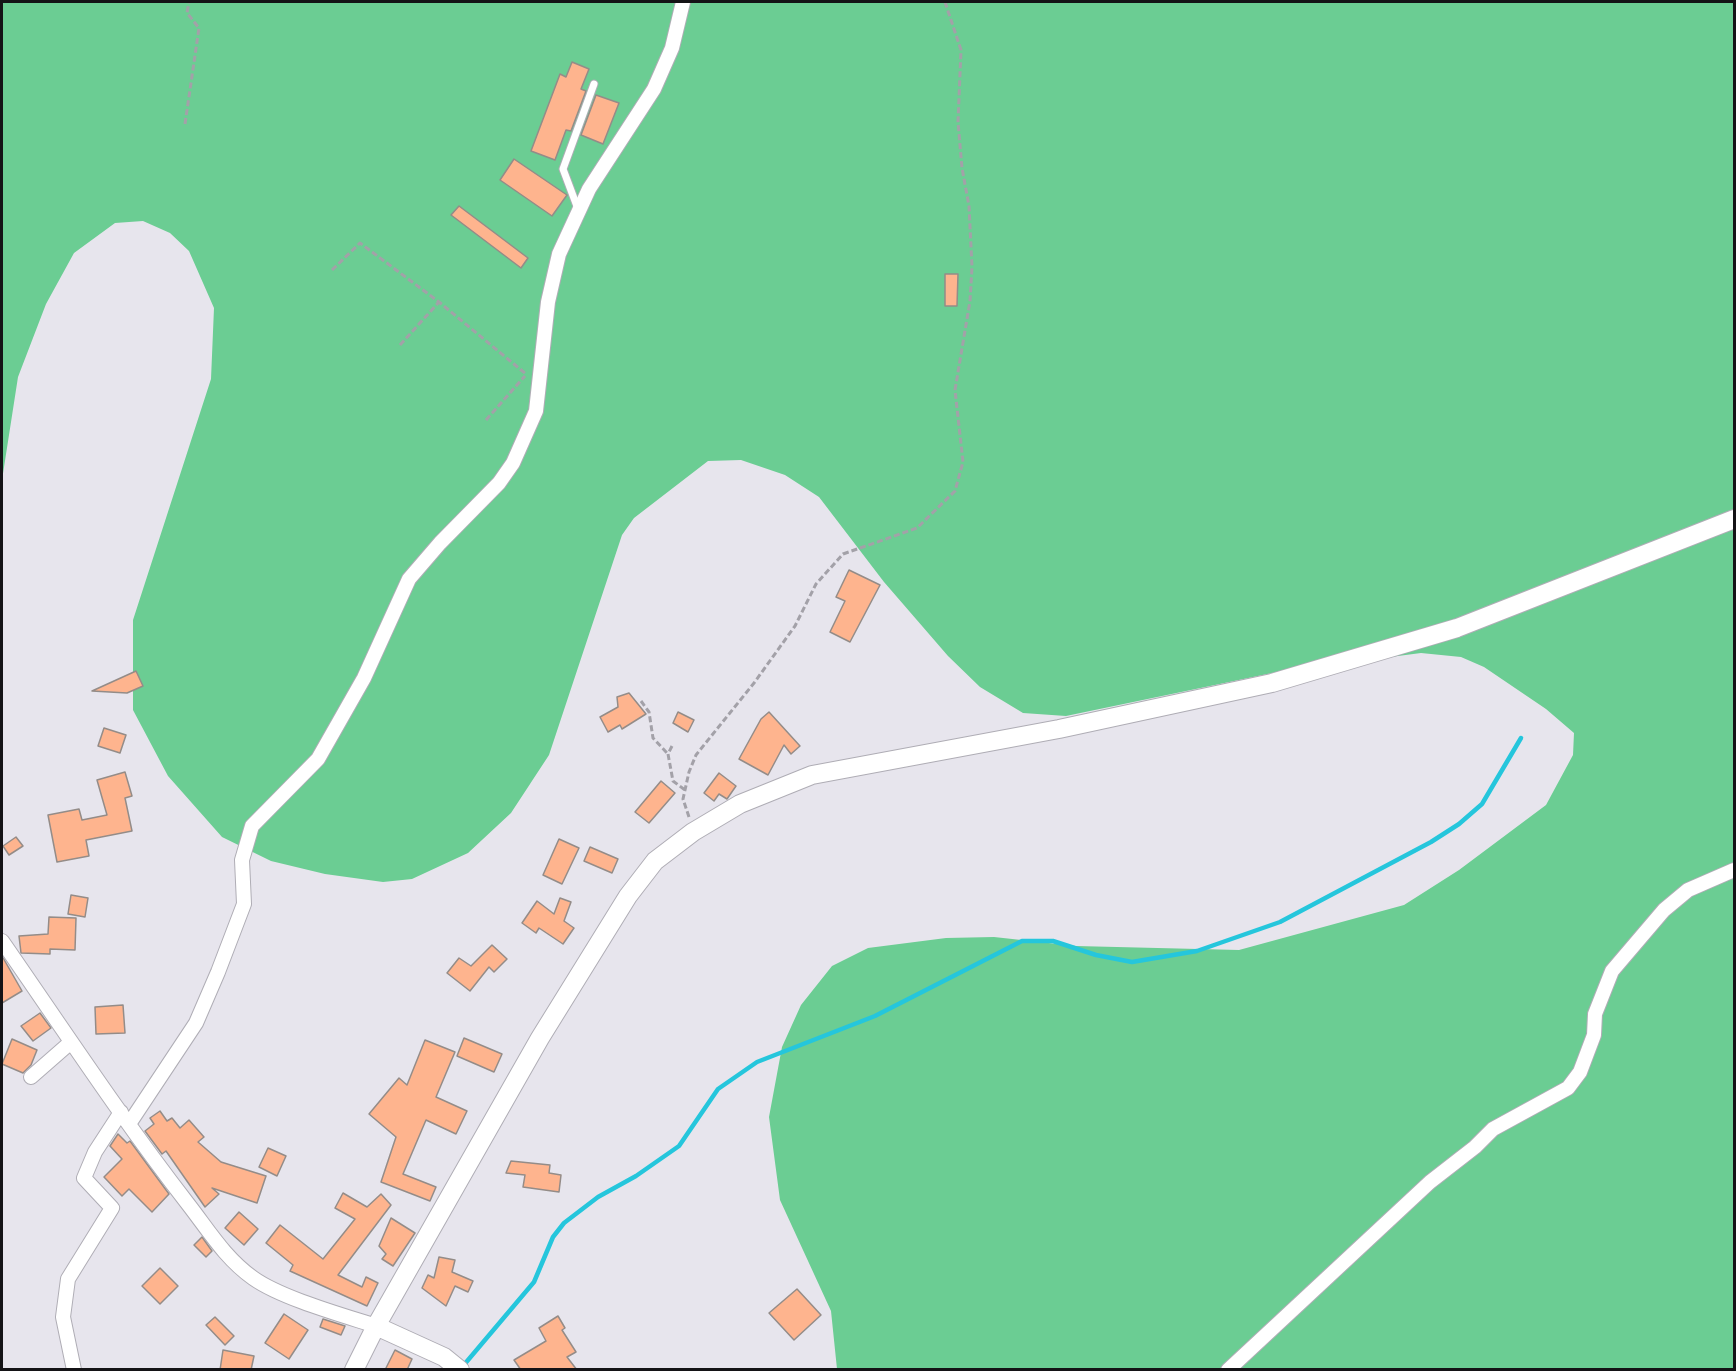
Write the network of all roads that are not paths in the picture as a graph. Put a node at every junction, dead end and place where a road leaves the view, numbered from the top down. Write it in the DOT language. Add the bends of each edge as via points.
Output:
graph roads {
  1 [pos="683,2"];
  2 [pos="594,84"];
  3 [pos="579,212"];
  4 [pos="1734,519"];
  5 [pos="1734,870"];
  6 [pos="2,941"];
  7 [pos="71,1042"];
  8 [pos="31,1077"];
  9 [pos="121,1112"];
  10 [pos="129,1124"];
  11 [pos="376,1326"];
  12 [pos="74,1370"];
  13 [pos="354,1370"];
  14 [pos="460,1370"];
  15 [pos="1228,1370"];
  1 -- 3 [label="street" via="672,48 654,89 589,189"];
  2 -- 3 [label="lane" via="563,169"];
  3 -- 10 [label="street" via="559,254 548,302 533,374 536,411 513,463 410,579 364,678 318,759 252,826 242,860 244,904 218,972 196,1023"];
  4 -- 11 [label="street" via="1457,628 1272,683 1059,729 812,775 740,804 655,861 628,896 540,1038"];
  5 -- 15 [label="street" via="1688,890 1664,910 1612,971 1595,1014 1594,1035 1580,1072 1569,1088 1493,1129 1430,1182"];
  6 -- 7 [label="street"];
  7 -- 8 [label="street"];
  7 -- 9 [label="street"];
  9 -- 10 [label="street"];
  9 -- 12 [label="street" via="95,1152 84,1178 112,1208 68,1279 63,1317"];
  10 -- 11 [label="street" via="218,1247 255,1279 305,1302"];
  11 -- 13 [label="street"];
  11 -- 14 [label="street" via="444,1356"];
}
